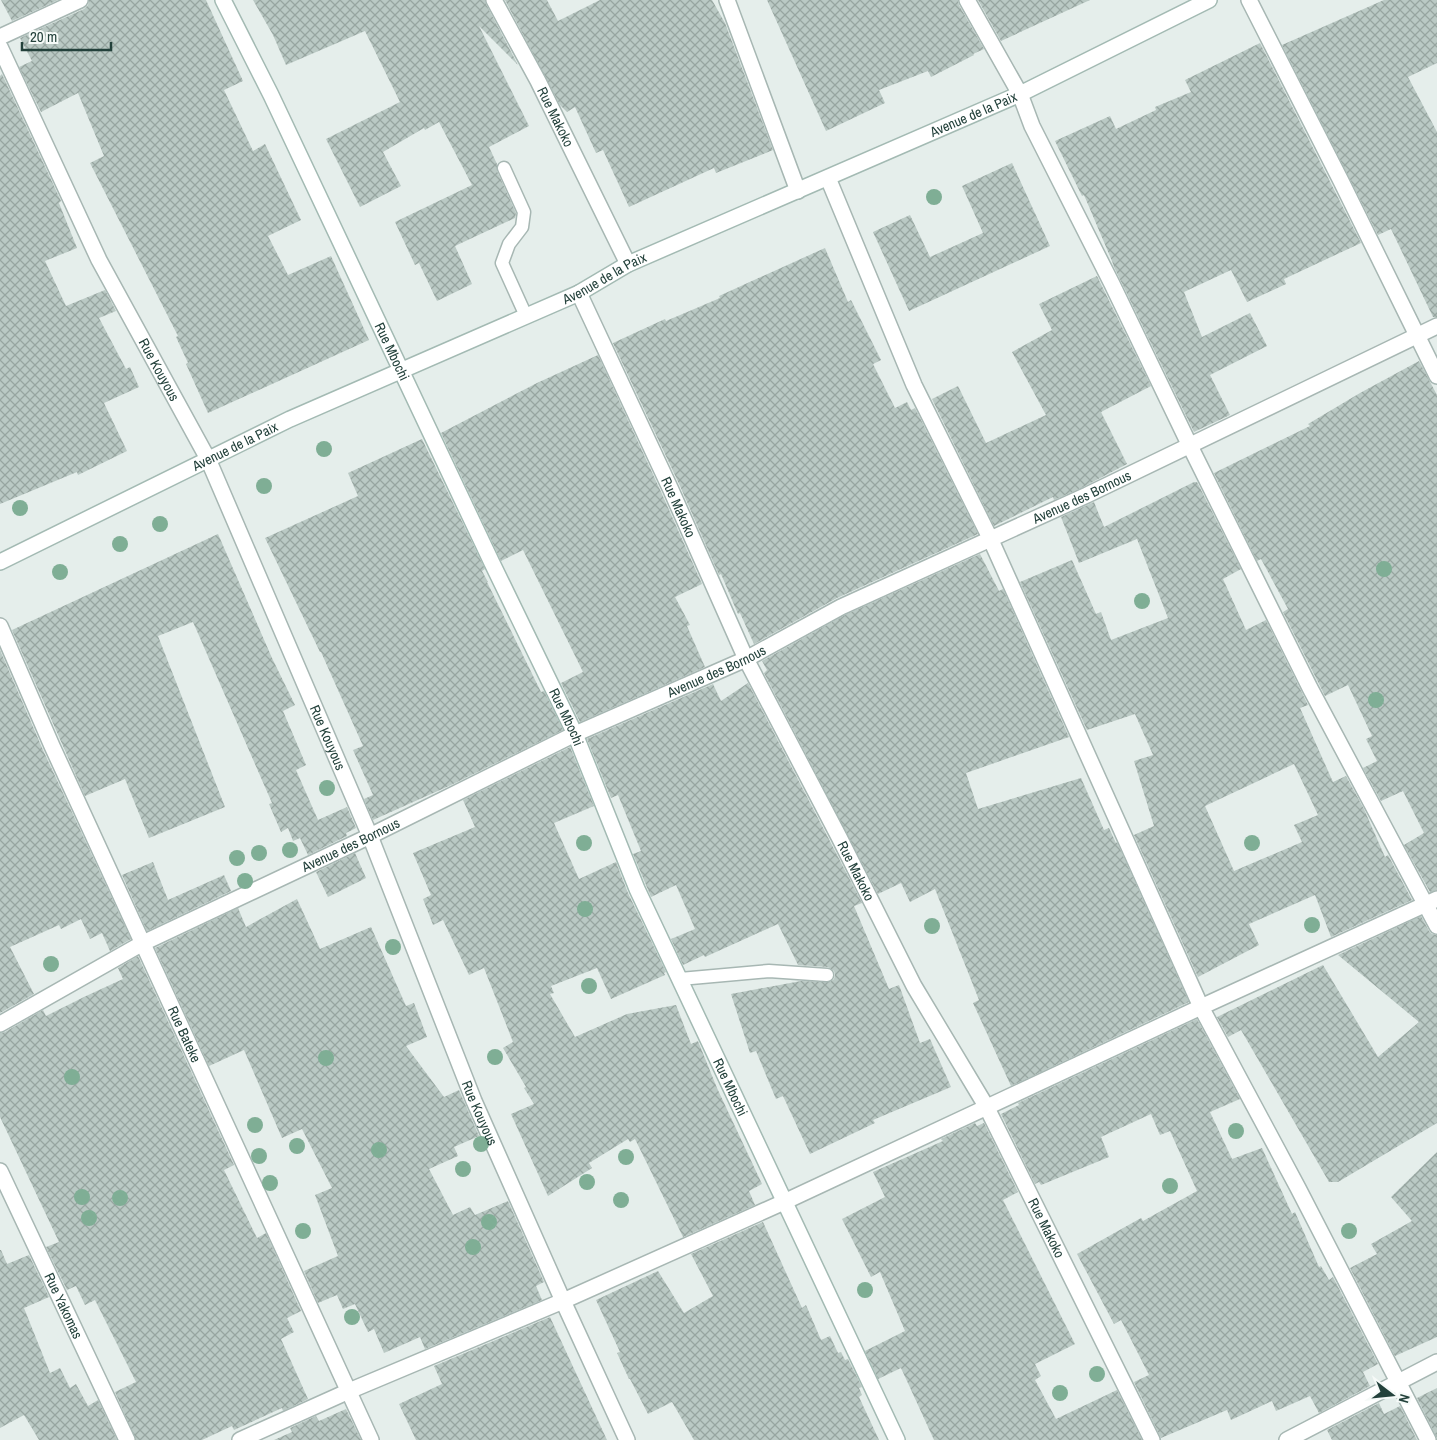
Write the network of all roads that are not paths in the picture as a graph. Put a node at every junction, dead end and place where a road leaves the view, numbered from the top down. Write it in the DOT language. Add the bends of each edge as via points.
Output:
graph roads {
  1 [pos="80,0"];
  2 [pos="223,0"];
  3 [pos="494,0"];
  4 [pos="726,0"];
  5 [pos="966,0"];
  6 [pos="1209,0"];
  7 [pos="1249,0"];
  8 [pos="0,37"];
  9 [pos="0,48"];
  10 [pos="1020,94"];
  11 [pos="504,168"];
  12 [pos="828,178"];
  13 [pos="798,191"];
  14 [pos="628,264"];
  15 [pos="579,292"];
  16 [pos="526,316"];
  17 [pos="1437,326"];
  18 [pos="1416,335"];
  19 [pos="401,370"];
  20 [pos="1437,376"];
  21 [pos="1190,446"];
  22 [pos="208,459"];
  23 [pos="990,538"];
  24 [pos="0,562"];
  25 [pos="0,626"];
  26 [pos="746,659"];
  27 [pos="575,734"];
  28 [pos="370,836"];
  29 [pos="1431,902"];
  30 [pos="1437,926"];
  31 [pos="143,943"];
  32 [pos="827,976"];
  33 [pos="680,979"];
  34 [pos="1201,1007"];
  35 [pos="0,1024"];
  36 [pos="986,1106"];
  37 [pos="0,1171"];
  38 [pos="784,1202"];
  39 [pos="563,1301"];
  40 [pos="1437,1362"];
  41 [pos="1398,1382"];
  42 [pos="349,1391"];
  43 [pos="127,1440"];
  44 [pos="240,1440"];
  45 [pos="371,1440"];
  46 [pos="627,1440"];
  47 [pos="897,1440"];
  48 [pos="1152,1440"];
  49 [pos="1287,1440"];
  50 [pos="1428,1440"];
  1 -- 8 [label="street"];
  2 -- 19 [label="street, Rue Mbochi"];
  3 -- 14 [label="street, Rue Makoko" via="538,81"];
  4 -- 13 [label="street"];
  5 -- 10 [label="street"];
  6 -- 10 [label="street, Avenue de la Paix"];
  7 -- 18 [label="street"];
  9 -- 22 [label="street, Rue Kouyous" via="99,260"];
  10 -- 12 [label="street, Avenue de la Paix"];
  10 -- 21 [label="street" via="1032,126"];
  11 -- 16 [label="lane" via="524,212 522,227 509,244 502,263"];
  12 -- 13 [label="street, Avenue de la Paix"];
  12 -- 23 [label="street" via="914,385"];
  13 -- 14 [label="street, Avenue de la Paix"];
  14 -- 15 [label="street, Avenue de la Paix"];
  15 -- 16 [label="street, Avenue de la Paix"];
  15 -- 26 [label="street, Rue Makoko"];
  16 -- 19 [label="street, Avenue de la Paix"];
  17 -- 18 [label="street, Avenue des Bornous"];
  18 -- 20 [label="street"];
  18 -- 21 [label="street, Avenue des Bornous"];
  19 -- 22 [label="street, Avenue de la Paix"];
  19 -- 27 [label="street, Rue Mbochi"];
  21 -- 23 [label="street, Avenue des Bornous"];
  21 -- 29 [label="street" via="1310,688"];
  22 -- 24 [label="street, Avenue de la Paix"];
  22 -- 28 [label="street, Rue Kouyous"];
  23 -- 26 [label="street, Avenue des Bornous" via="841,607"];
  23 -- 34 [label="street"];
  25 -- 31 [label="street, Rue Bateke"];
  26 -- 27 [label="street, Avenue des Bornous"];
  26 -- 36 [label="street, Rue Makoko" via="914,986"];
  27 -- 28 [label="street, Avenue des Bornous"];
  27 -- 33 [label="street, Rue Mbochi" via="637,889"];
  28 -- 31 [label="street, Avenue des Bornous"];
  28 -- 39 [label="street, Rue Kouyous" via="474,1101"];
  29 -- 30 [label="street"];
  29 -- 34 [label="street"];
  31 -- 35 [label="street, Avenue des Bornous"];
  31 -- 42 [label="street, Rue Bateke"];
  32 -- 33 [label="lane" via="769,971"];
  33 -- 38 [label="street, Rue Mbochi"];
  34 -- 36 [label="street"];
  34 -- 41 [label="street"];
  36 -- 38 [label="street"];
  36 -- 48 [label="street, Rue Makoko"];
  37 -- 43 [label="street, Rue Yakomas"];
  38 -- 39 [label="street"];
  38 -- 47 [label="street, Rue Mbochi"];
  39 -- 42 [label="street"];
  39 -- 46 [label="street, Rue Kouyous"];
  40 -- 41 [label="street"];
  41 -- 49 [label="street"];
  41 -- 50 [label="street"];
  42 -- 44 [label="street"];
  42 -- 45 [label="street, Rue Bateke"];
}
